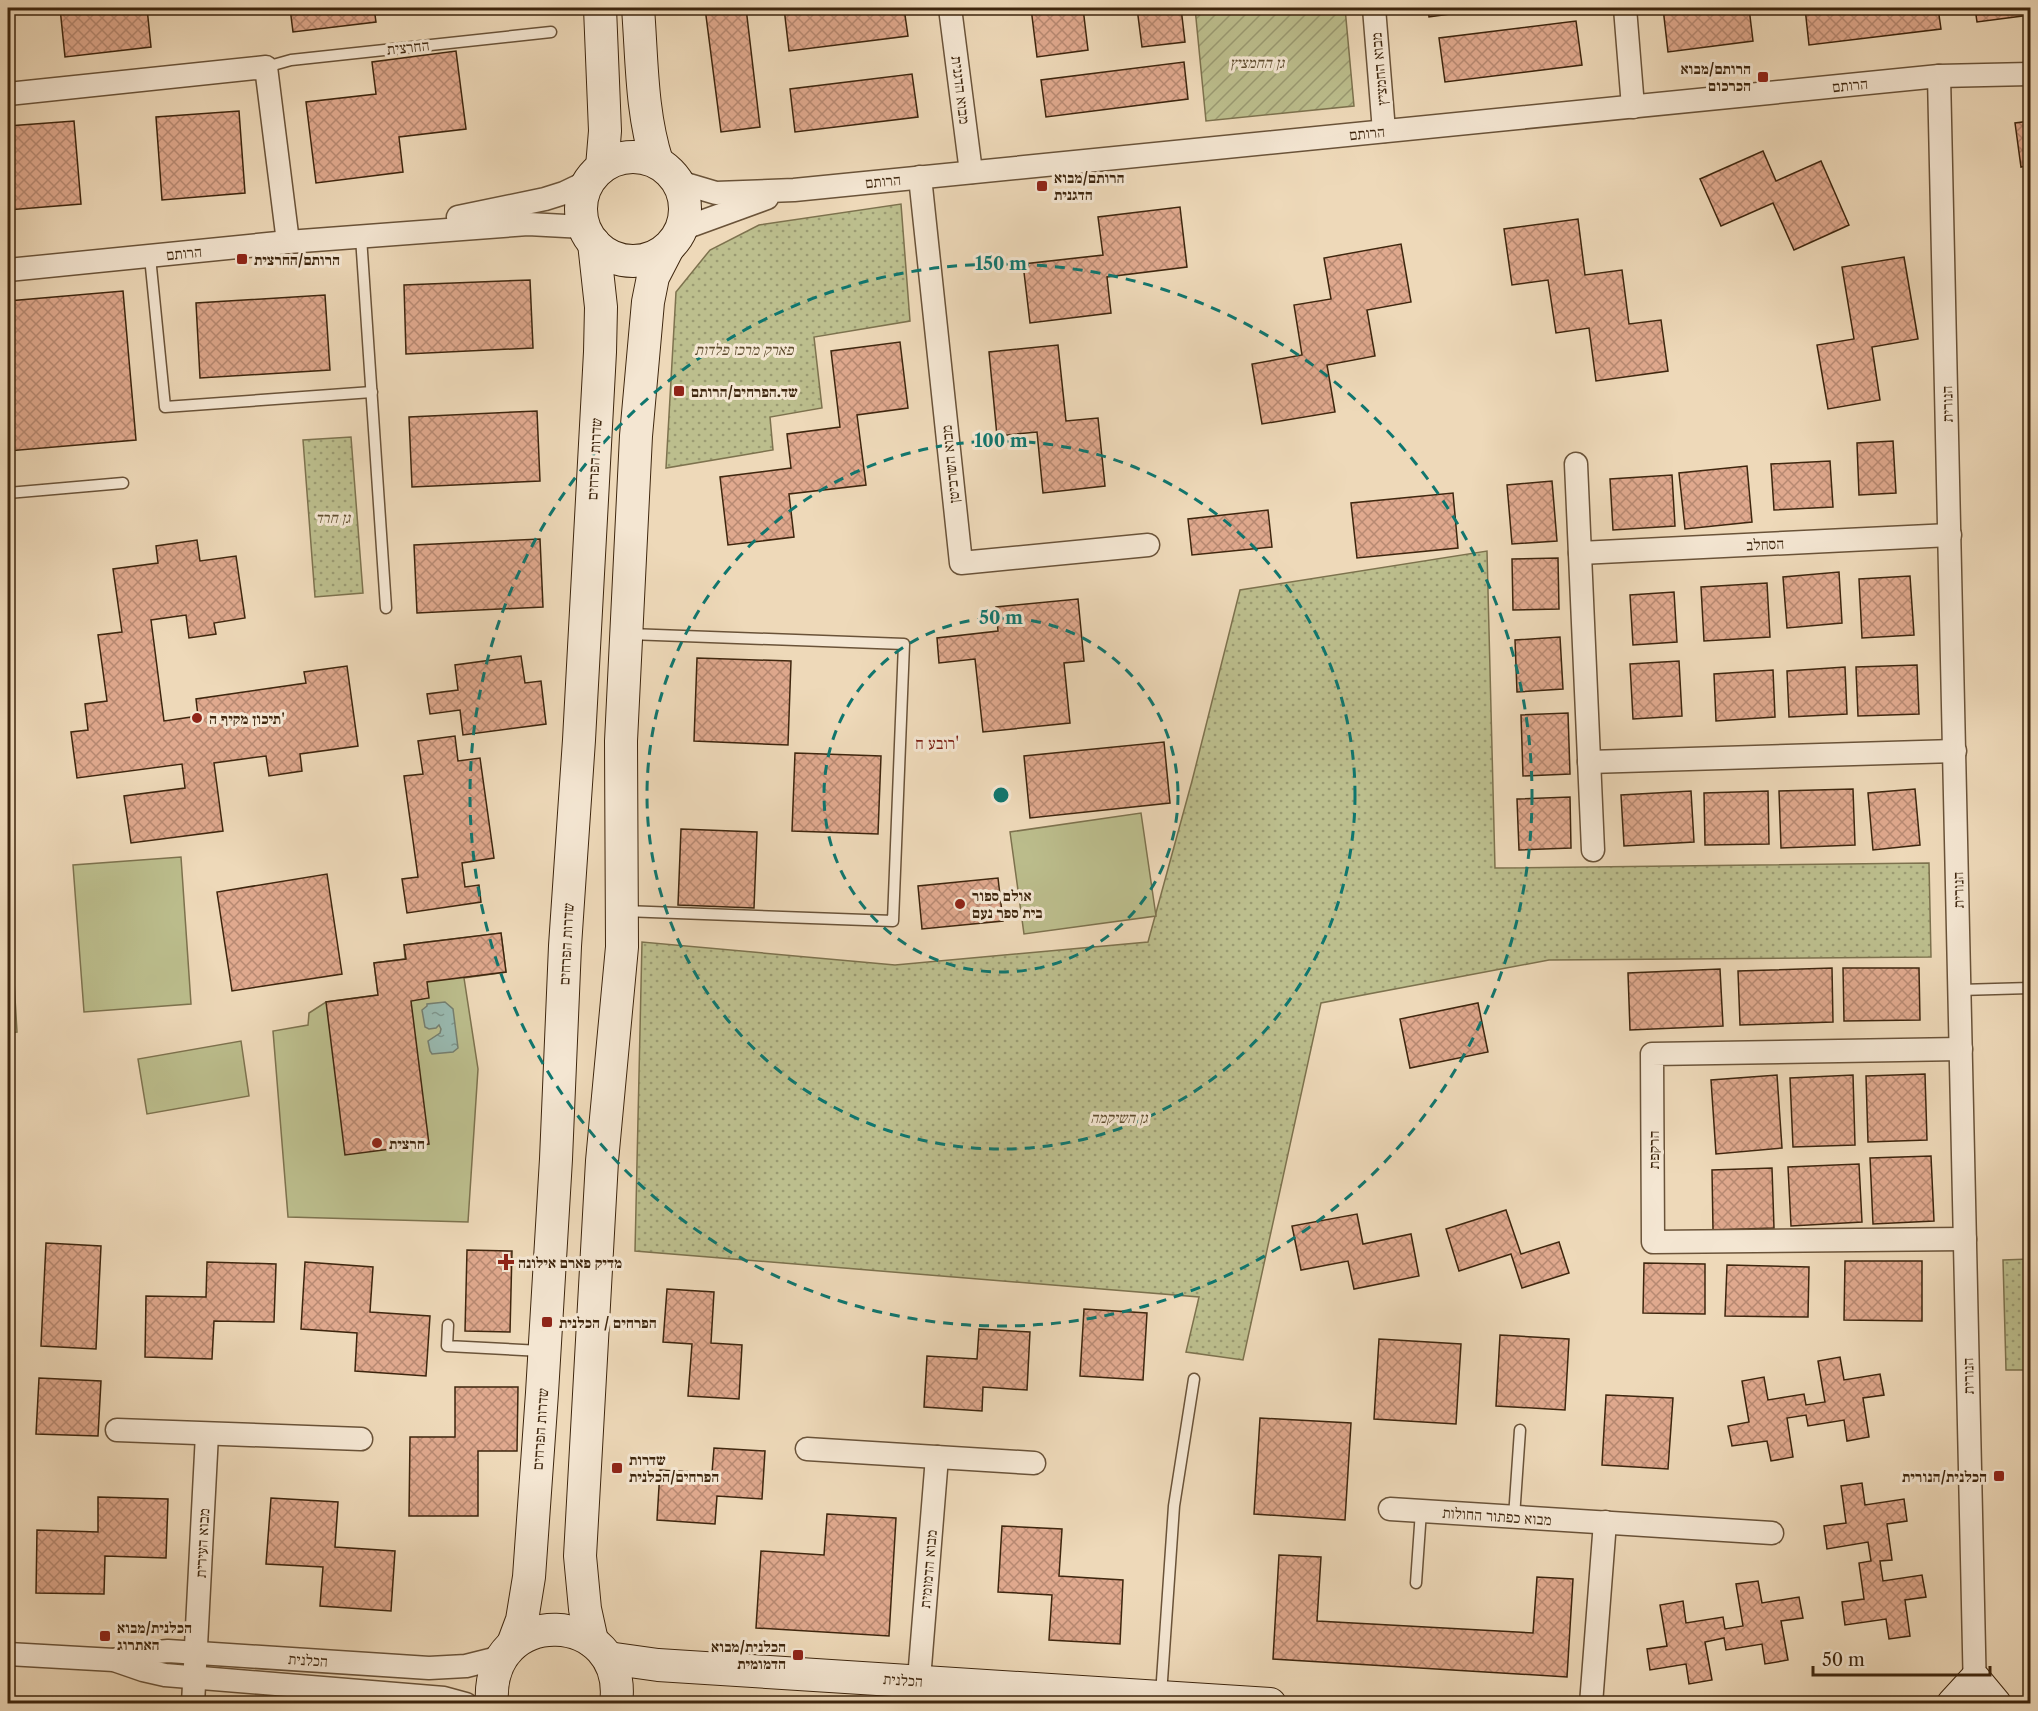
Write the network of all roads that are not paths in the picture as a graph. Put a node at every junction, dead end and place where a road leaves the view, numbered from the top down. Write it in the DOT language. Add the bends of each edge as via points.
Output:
graph roads {
  1 [pos="600,8"];
  2 [pos="638,8"];
  3 [pos="950,8"];
  4 [pos="1374,8"];
  5 [pos="1625,8"];
  6 [pos="551,32"];
  7 [pos="266,67"];
  8 [pos="2031,74"];
  9 [pos="1939,76"];
  10 [pos="8,94"];
  11 [pos="1633,107"];
  12 [pos="1384,131"];
  13 [pos="668,172"];
  14 [pos="971,172"];
  15 [pos="595,174"];
  16 [pos="920,177"];
  17 [pos="794,190"];
  18 [pos="589,235"];
  19 [pos="362,237"];
  20 [pos="675,238"];
  21 [pos="288,242"];
  22 [pos="150,257"];
  23 [pos="8,270"];
  24 [pos="372,392"];
  25 [pos="1576,464"];
  26 [pos="123,483"];
  27 [pos="8,493"];
  28 [pos="1950,535"];
  29 [pos="1148,544"];
  30 [pos="1580,553"];
  31 [pos="386,608"];
  32 [pos="626,634"];
  33 [pos="1955,751"];
  34 [pos="1589,762"];
  35 [pos="1593,850"];
  36 [pos="622,911"];
  37 [pos="2031,988"];
  38 [pos="1960,990"];
  39 [pos="1961,1049"];
  40 [pos="1965,1239"];
  41 [pos="448,1325"];
  42 [pos="545,1352"];
  43 [pos="1194,1380"];
  44 [pos="117,1430"];
  45 [pos="1520,1430"];
  46 [pos="207,1434"];
  47 [pos="361,1439"];
  48 [pos="807,1449"];
  49 [pos="937,1457"];
  50 [pos="1034,1463"];
  51 [pos="1390,1509"];
  52 [pos="1422,1511"];
  53 [pos="1514,1517"];
  54 [pos="1605,1522"];
  55 [pos="1772,1533"];
  56 [pos="1416,1583"];
  57 [pos="600,1649"];
  58 [pos="507,1650"];
  59 [pos="196,1653"];
  60 [pos="8,1654"];
  61 [pos="114,1660"];
  62 [pos="195,1678"];
  63 [pos="918,1692"];
  64 [pos="1975,1692"];
  65 [pos="1161,1696"];
  66 [pos="193,1704"];
  67 [pos="466,1704"];
  68 [pos="492,1704"];
  69 [pos="616,1704"];
  70 [pos="1270,1704"];
  71 [pos="1591,1704"];
  72 [pos="1953,1704"];
  73 [pos="1995,1704"];
  1 -- 15 [label="street" via="605,131"];
  2 -- 13 [label="street" via="650,141"];
  3 -- 14 [label="street, מבוא הדגנית"];
  4 -- 12 [label="street, מבוא החמציץ"];
  5 -- 11 [label="street"];
  6 -- 7 [label="lane, החרצית" via="291,60"];
  7 -- 10 [label="street, החרצית"];
  7 -- 21 [label="street"];
  8 -- 9 [label="street, הרותם"];
  9 -- 11 [label="street, הרותם"];
  9 -- 28 [label="street, הנורית"];
  11 -- 12 [label="street, הרותם"];
  12 -- 14 [label="street, הרותם"];
  13 -- 15 [label="street" via="643,157 629,156 614,160"];
  13 -- 17 [label="street, הרותם" via="716,193"];
  13 -- 20 [label="street" via="684,193 686,205"];
  14 -- 16 [label="street, הרותם"];
  15 -- 18 [label="street" via="583,195 581,211"];
  15 -- 19 [label="street, הרותם" via="564,194 545,200"];
  16 -- 17 [label="street, הרותם"];
  16 -- 29 [label="street, מבוא השרביטן" via="961,563"];
  17 -- 20 [label="street, הרותם"];
  18 -- 19 [label="street, הרותם" via="528,224"];
  18 -- 20 [label="street" via="610,255 630,261 656,256"];
  18 -- 42 [label="street, שדרות הפרחים" via="602,307"];
  19 -- 21 [label="street, הרותם"];
  19 -- 24 [label="lane"];
  20 -- 32 [label="street" via="653,277 643,347"];
  21 -- 22 [label="street, הרותם"];
  22 -- 23 [label="street, הרותם"];
  22 -- 24 [label="lane" via="165,407"];
  24 -- 31 [label="lane"];
  25 -- 30 [label="street"];
  26 -- 27 [label="lane"];
  28 -- 30 [label="street, הסחלב"];
  28 -- 33 [label="street, הנורית"];
  30 -- 34 [label="street"];
  32 -- 36 [label="street" via="621,741"];
  32 -- 36 [label="lane" via="904,644 892,921"];
  33 -- 34 [label="street"];
  33 -- 38 [label="street, הנורית"];
  34 -- 35 [label="street"];
  36 -- 57 [label="street" via="602,1161 580,1556 585,1609"];
  37 -- 38 [label="lane"];
  38 -- 39 [label="street, הנורית"];
  39 -- 40 [label="street, הנורית"];
  39 -- 40 [label="street, הרקפת" via="1652,1054 1653,1242"];
  40 -- 64 [label="street, הנורית"];
  41 -- 42 [label="lane" via="447,1346"];
  42 -- 58 [label="street, שדרות הפרחים" via="529,1577 522,1620"];
  43 -- 65 [label="lane" via="1174,1506"];
  44 -- 46 [label="street"];
  45 -- 53 [label="lane"];
  46 -- 47 [label="street"];
  46 -- 59 [label="street, מבוא העירית"];
  48 -- 49 [label="street"];
  49 -- 50 [label="street"];
  49 -- 63 [label="street, מבוא הדמומית"];
  51 -- 52 [label="street, מבוא כפתור החולות"];
  52 -- 53 [label="street, מבוא כפתור החולות"];
  52 -- 56 [label="lane"];
  53 -- 54 [label="street, מבוא כפתור החולות"];
  54 -- 55 [label="street, מבוא כפתור החולות"];
  54 -- 71 [label="street"];
  57 -- 58 [label="street, הכלנית" via="577,1633 552,1629 527,1635"];
  57 -- 63 [label="street, הכלנית" via="658,1665"];
  57 -- 69 [label="street" via="615,1674"];
  58 -- 59 [label="street, הכלנית" via="466,1666 429,1668"];
  58 -- 68 [label="street, שדרות הפרחים" via="494,1672"];
  59 -- 61 [label="street, הכלנית" via="168,1651"];
  59 -- 62 [label="street, מבוא העירית"];
  60 -- 61 [label="street, הכלנית"];
  61 -- 62 [label="street, הכלנית" via="154,1673"];
  62 -- 66 [label="street, מבוא העירית"];
  62 -- 67 [label="street, הכלנית" via="444,1698"];
  63 -- 65 [label="street, הכלנית"];
  64 -- 72 [label="street"];
  64 -- 73 [label="street"];
  65 -- 70 [label="street, הכלנית"];
}
